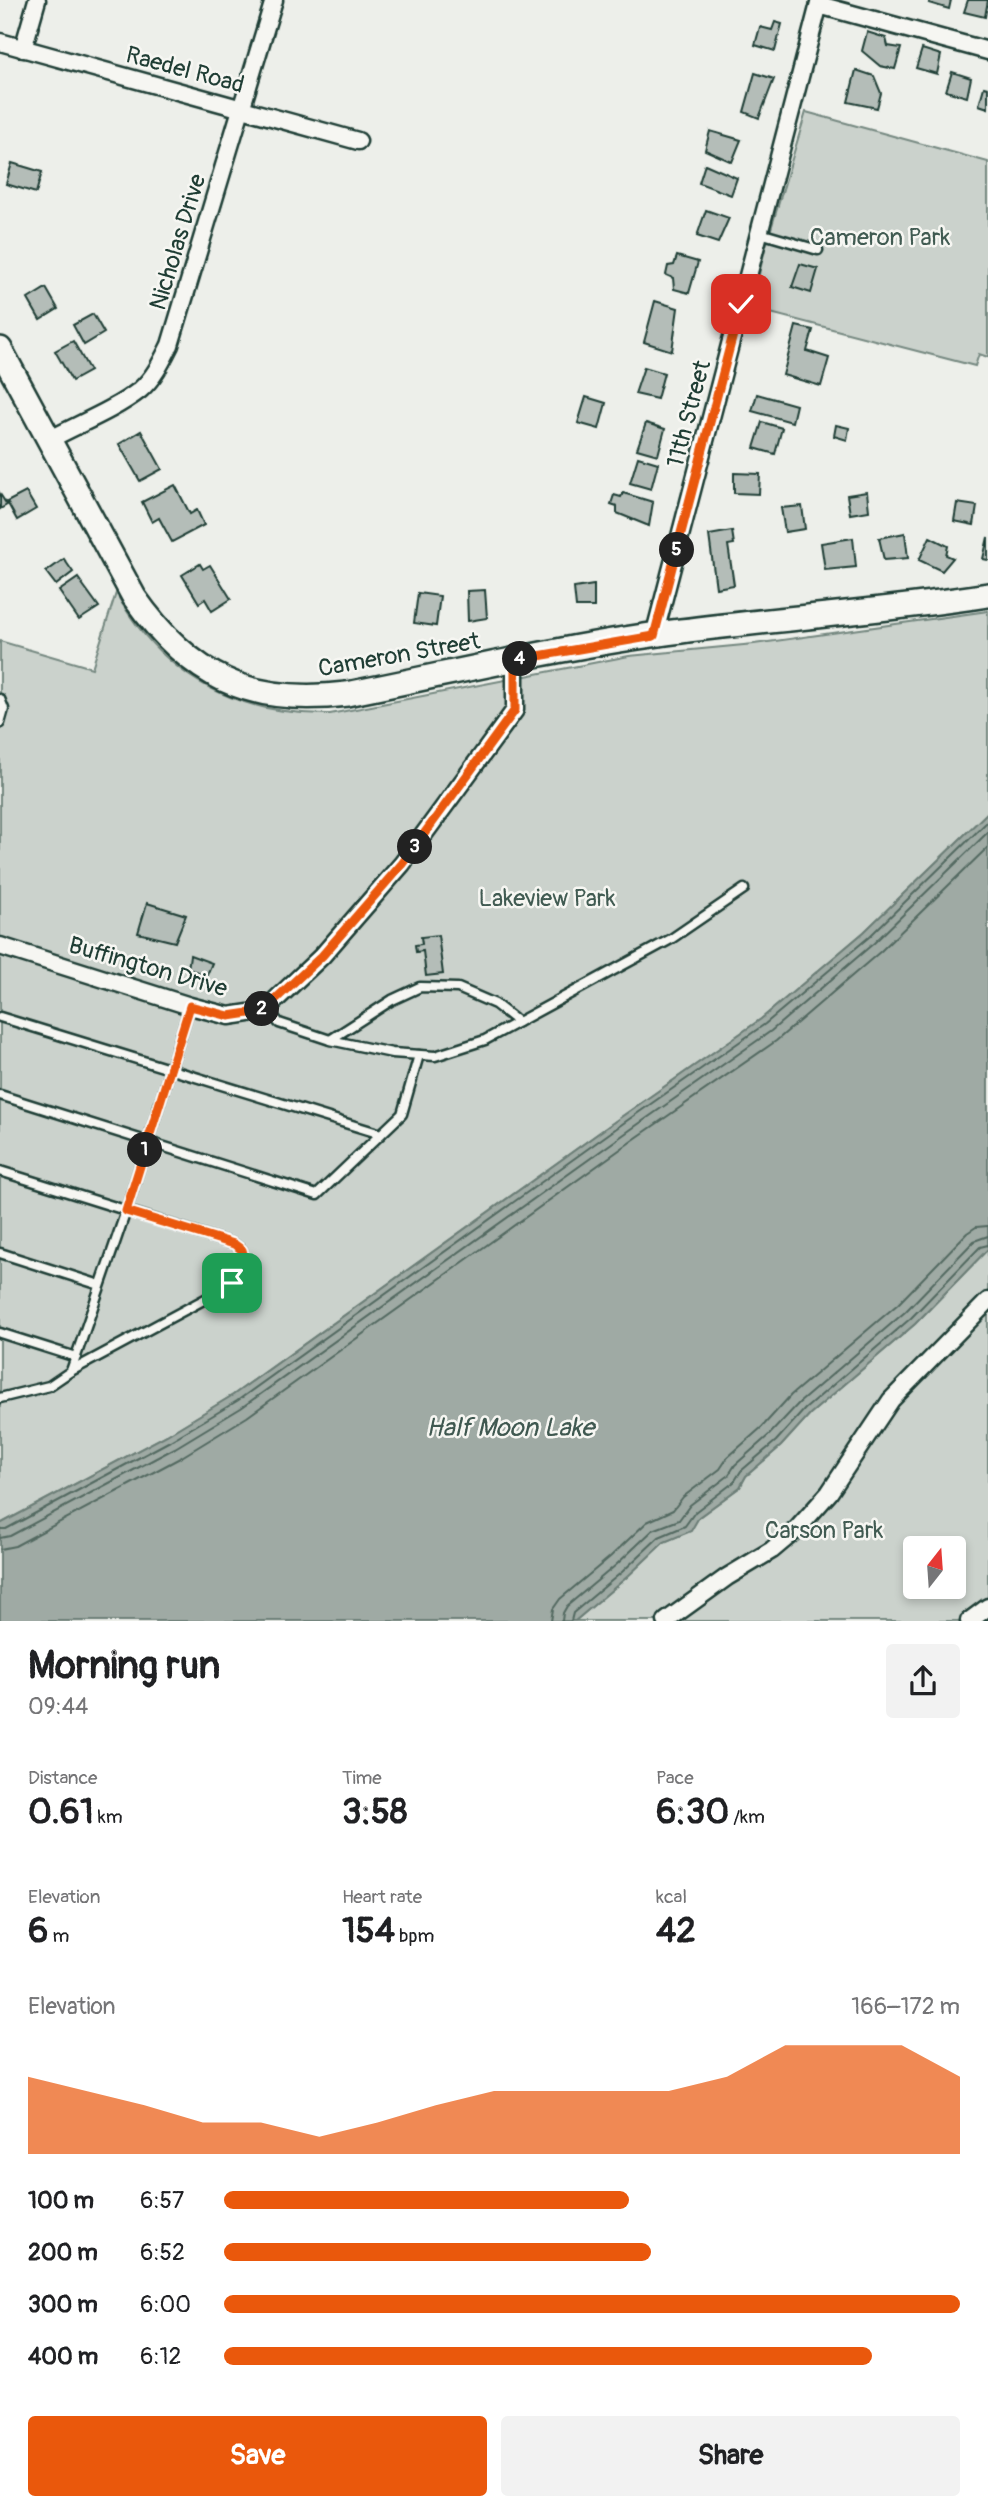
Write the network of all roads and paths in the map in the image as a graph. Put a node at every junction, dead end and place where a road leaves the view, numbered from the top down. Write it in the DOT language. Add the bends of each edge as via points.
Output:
graph roads {
  1 [pos="37,0"];
  2 [pos="274,0"];
  3 [pos="820,3"];
  4 [pos="0,42"];
  5 [pos="23,49"];
  6 [pos="988,51"];
  7 [pos="242,109"];
  8 [pos="358,141"];
  9 [pos="760,233"];
  10 [pos="818,250"];
  11 [pos="0,349"];
  12 [pos="48,440"];
  13 [pos="988,595"];
  14 [pos="654,636"];
  15 [pos="515,660"];
  16 [pos="0,699"];
  17 [pos="0,723"];
  18 [pos="744,889"];
  19 [pos="0,946"];
  20 [pos="190,1006"];
  21 [pos="267,1007"];
  22 [pos="0,1017"];
  23 [pos="518,1022"];
  24 [pos="330,1040"];
  25 [pos="419,1055"];
  26 [pos="170,1069"];
  27 [pos="0,1095"];
  28 [pos="380,1134"];
  29 [pos="148,1141"];
  30 [pos="0,1171"];
  31 [pos="126,1211"];
  32 [pos="0,1253"];
  33 [pos="100,1285"];
  34 [pos="988,1301"];
  35 [pos="0,1333"];
  36 [pos="76,1357"];
  37 [pos="71,1371"];
  38 [pos="0,1398"];
  39 [pos="988,1607"];
  40 [pos="666,1621"];
  41 [pos="969,1621"];
  1 -- 5 [label="street"];
  2 -- 7 [label="street, Nicholas Drive"];
  3 -- 6 [label="street"];
  3 -- 9 [label="street, 11th Street"];
  4 -- 5 [label="street, Raedel Road"];
  5 -- 7 [label="street, Raedel Road"];
  7 -- 8 [label="street, Raedel Road"];
  7 -- 12 [label="street, Nicholas Drive" via="170,345 158,368 141,389"];
  9 -- 10 [label="lane"];
  9 -- 14 [label="street, 11th Street"];
  11 -- 12 [label="main road, Cameron Street"];
  12 -- 15 [label="main road, Cameron Street" via="149,619 193,661 219,677 251,690 314,698"];
  13 -- 14 [label="main road, Cameron Street"];
  14 -- 15 [label="main road, Cameron Street"];
  15 -- 21 [label="street, Buffington Drive" via="515,710 402,864 322,956"];
  16 -- 17 [label="lane" via="5,709"];
  18 -- 23 [label="lane" via="671,939"];
  19 -- 20 [label="street, Buffington Drive"];
  20 -- 21 [label="street, Buffington Drive" via="229,1016"];
  20 -- 26 [label="lane"];
  21 -- 24 [label="lane" via="279,1023"];
  22 -- 26 [label="lane"];
  23 -- 24 [label="lane" via="495,1004 458,988 420,987"];
  23 -- 25 [label="lane" via="485,1040 435,1056"];
  24 -- 25 [label="lane"];
  25 -- 28 [label="lane" via="402,1114"];
  26 -- 28 [label="lane"];
  26 -- 29 [label="lane"];
  27 -- 29 [label="lane"];
  28 -- 29 [label="lane" via="317,1195"];
  29 -- 31 [label="lane"];
  30 -- 31 [label="lane"];
  31 -- 33 [label="lane"];
  31 -- 37 [label="lane" via="234,1244 245,1261 222,1290"];
  32 -- 33 [label="lane"];
  33 -- 36 [label="lane"];
  34 -- 40 [label="street" via="891,1400 829,1493 797,1528"];
  35 -- 36 [label="lane"];
  36 -- 37 [label="lane"];
  37 -- 38 [label="lane" via="49,1386"];
  39 -- 41 [label="street"];
}
